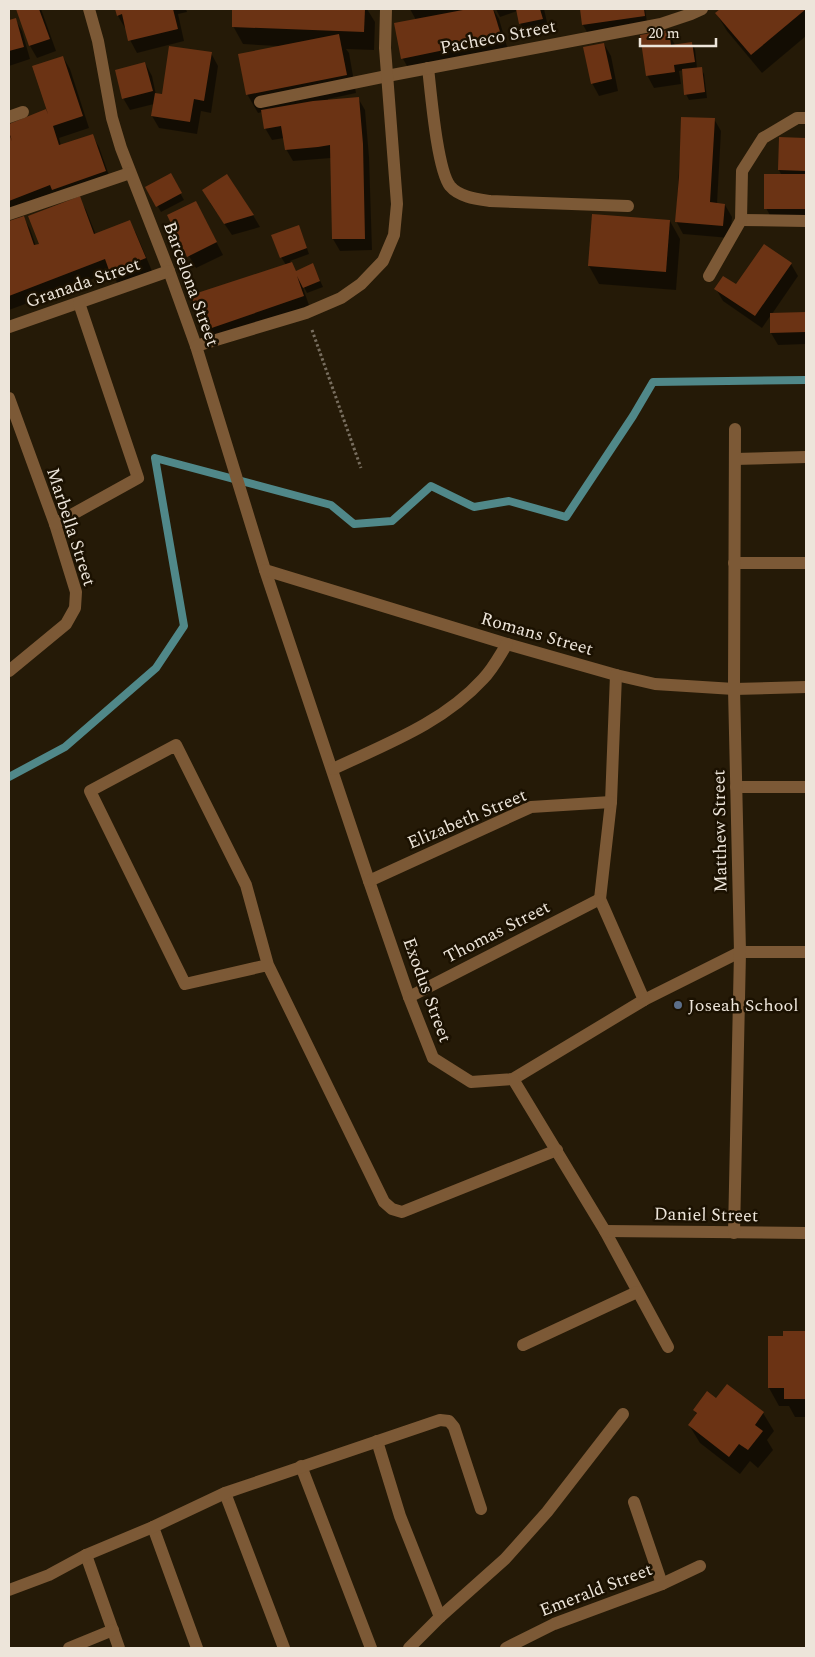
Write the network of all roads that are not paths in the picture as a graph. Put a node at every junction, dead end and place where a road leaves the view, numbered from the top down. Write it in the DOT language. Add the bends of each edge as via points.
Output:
graph roads {
  1 [pos="89,9"];
  2 [pos="386,9"];
  3 [pos="702,9"];
  4 [pos="428,68"];
  5 [pos="387,76"];
  6 [pos="260,102"];
  7 [pos="23,112"];
  8 [pos="9,117"];
  9 [pos="806,118"];
  10 [pos="130,173"];
  11 [pos="628,206"];
  12 [pos="9,214"];
  13 [pos="741,220"];
  14 [pos="806,220"];
  15 [pos="169,271"];
  16 [pos="709,276"];
  17 [pos="79,303"];
  18 [pos="9,327"];
  19 [pos="196,346"];
  20 [pos="9,398"];
  21 [pos="735,429"];
  22 [pos="806,457"];
  23 [pos="735,459"];
  24 [pos="55,524"];
  25 [pos="734,563"];
  26 [pos="806,563"];
  27 [pos="265,570"];
  28 [pos="507,644"];
  29 [pos="9,671"];
  30 [pos="616,675"];
  31 [pos="806,687"];
  32 [pos="734,689"];
  33 [pos="333,769"];
  34 [pos="736,787"];
  35 [pos="806,787"];
  36 [pos="611,802"];
  37 [pos="370,881"];
  38 [pos="600,899"];
  39 [pos="740,952"];
  40 [pos="806,952"];
  41 [pos="268,966"];
  42 [pos="409,997"];
  43 [pos="644,1000"];
  44 [pos="513,1079"];
  45 [pos="557,1150"];
  46 [pos="605,1231"];
  47 [pos="734,1233"];
  48 [pos="806,1233"];
  49 [pos="637,1292"];
  50 [pos="523,1345"];
  51 [pos="668,1347"];
  52 [pos="622,1414"];
  53 [pos="377,1441"];
  54 [pos="301,1466"];
  55 [pos="225,1494"];
  56 [pos="634,1502"];
  57 [pos="481,1510"];
  58 [pos="153,1527"];
  59 [pos="86,1554"];
  60 [pos="700,1566"];
  61 [pos="662,1584"];
  62 [pos="9,1590"];
  63 [pos="440,1617"];
  64 [pos="113,1630"];
  65 [pos="69,1648"];
  66 [pos="120,1648"];
  67 [pos="197,1648"];
  68 [pos="284,1648"];
  69 [pos="371,1648"];
  70 [pos="409,1648"];
  71 [pos="506,1648"];
  1 -- 10 [label="street, Barcelona Street" via="112,118"];
  2 -- 5 [label="street"];
  3 -- 4 [label="street, Pacheco Street" via="662,24"];
  4 -- 5 [label="street, Pacheco Street"];
  4 -- 11 [label="street" via="443,174 451,188 468,197 490,202"];
  5 -- 6 [label="street, Pacheco Street"];
  5 -- 19 [label="street" via="397,204 394,235 383,261 361,284 341,298 306,313"];
  7 -- 8 [label="street"];
  9 -- 13 [label="street" via="797,118 763,138 742,171"];
  10 -- 12 [label="street"];
  10 -- 15 [label="street, Barcelona Street"];
  13 -- 14 [label="street"];
  13 -- 16 [label="street"];
  15 -- 17 [label="street, Granada Street"];
  15 -- 19 [label="street, Barcelona Street"];
  17 -- 18 [label="street, Granada Street"];
  17 -- 24 [label="street" via="138,478"];
  19 -- 27 [label="street, Barcelona Street"];
  20 -- 24 [label="street, Marbella Street"];
  21 -- 23 [label="street, Matthew Street"];
  22 -- 23 [label="street"];
  23 -- 25 [label="street, Matthew Street"];
  24 -- 29 [label="street, Marbella Street" via="76,592 76,608 66,624"];
  25 -- 26 [label="street"];
  25 -- 32 [label="street, Matthew Street"];
  27 -- 28 [label="street, Romans Street"];
  27 -- 33 [label="street, Exodus Street"];
  28 -- 30 [label="street, Romans Street"];
  28 -- 33 [label="street" via="484,678 456,705 426,725"];
  30 -- 32 [label="street, Romans Street" via="655,684"];
  30 -- 36 [label="street"];
  31 -- 32 [label="street, Romans Street"];
  32 -- 34 [label="street, Matthew Street"];
  33 -- 37 [label="street, Exodus Street"];
  34 -- 35 [label="street"];
  34 -- 39 [label="street, Matthew Street"];
  36 -- 37 [label="street, Elizabeth Street" via="532,807"];
  36 -- 38 [label="street"];
  37 -- 42 [label="street, Exodus Street"];
  38 -- 42 [label="street, Thomas Street"];
  38 -- 43 [label="street"];
  39 -- 40 [label="street, Exodus Street"];
  39 -- 43 [label="street, Exodus Street"];
  39 -- 47 [label="street, Matthew Street"];
  41 -- 41 [label="street" via="185,984 90,791 176,745 246,885"];
  41 -- 45 [label="street" via="384,1202 392,1209 402,1212"];
  42 -- 44 [label="street, Exodus Street" via="433,1058 471,1082"];
  43 -- 44 [label="street, Exodus Street"];
  44 -- 45 [label="street"];
  45 -- 46 [label="street"];
  46 -- 47 [label="street, Daniel Street"];
  46 -- 49 [label="street"];
  47 -- 48 [label="street, Daniel Street"];
  49 -- 50 [label="street"];
  49 -- 51 [label="street"];
  52 -- 63 [label="street" via="547,1512 505,1559"];
  53 -- 54 [label="street"];
  53 -- 57 [label="street" via="440,1420 449,1420"];
  53 -- 63 [label="street" via="400,1516"];
  54 -- 55 [label="street"];
  54 -- 69 [label="street"];
  55 -- 58 [label="street"];
  55 -- 68 [label="street"];
  56 -- 61 [label="street"];
  58 -- 59 [label="street"];
  58 -- 67 [label="street"];
  59 -- 62 [label="street" via="49,1575"];
  59 -- 64 [label="street"];
  60 -- 61 [label="street, Emerald Street"];
  61 -- 71 [label="street, Emerald Street" via="554,1624"];
  63 -- 70 [label="street"];
  64 -- 65 [label="street"];
  64 -- 66 [label="street"];
}
